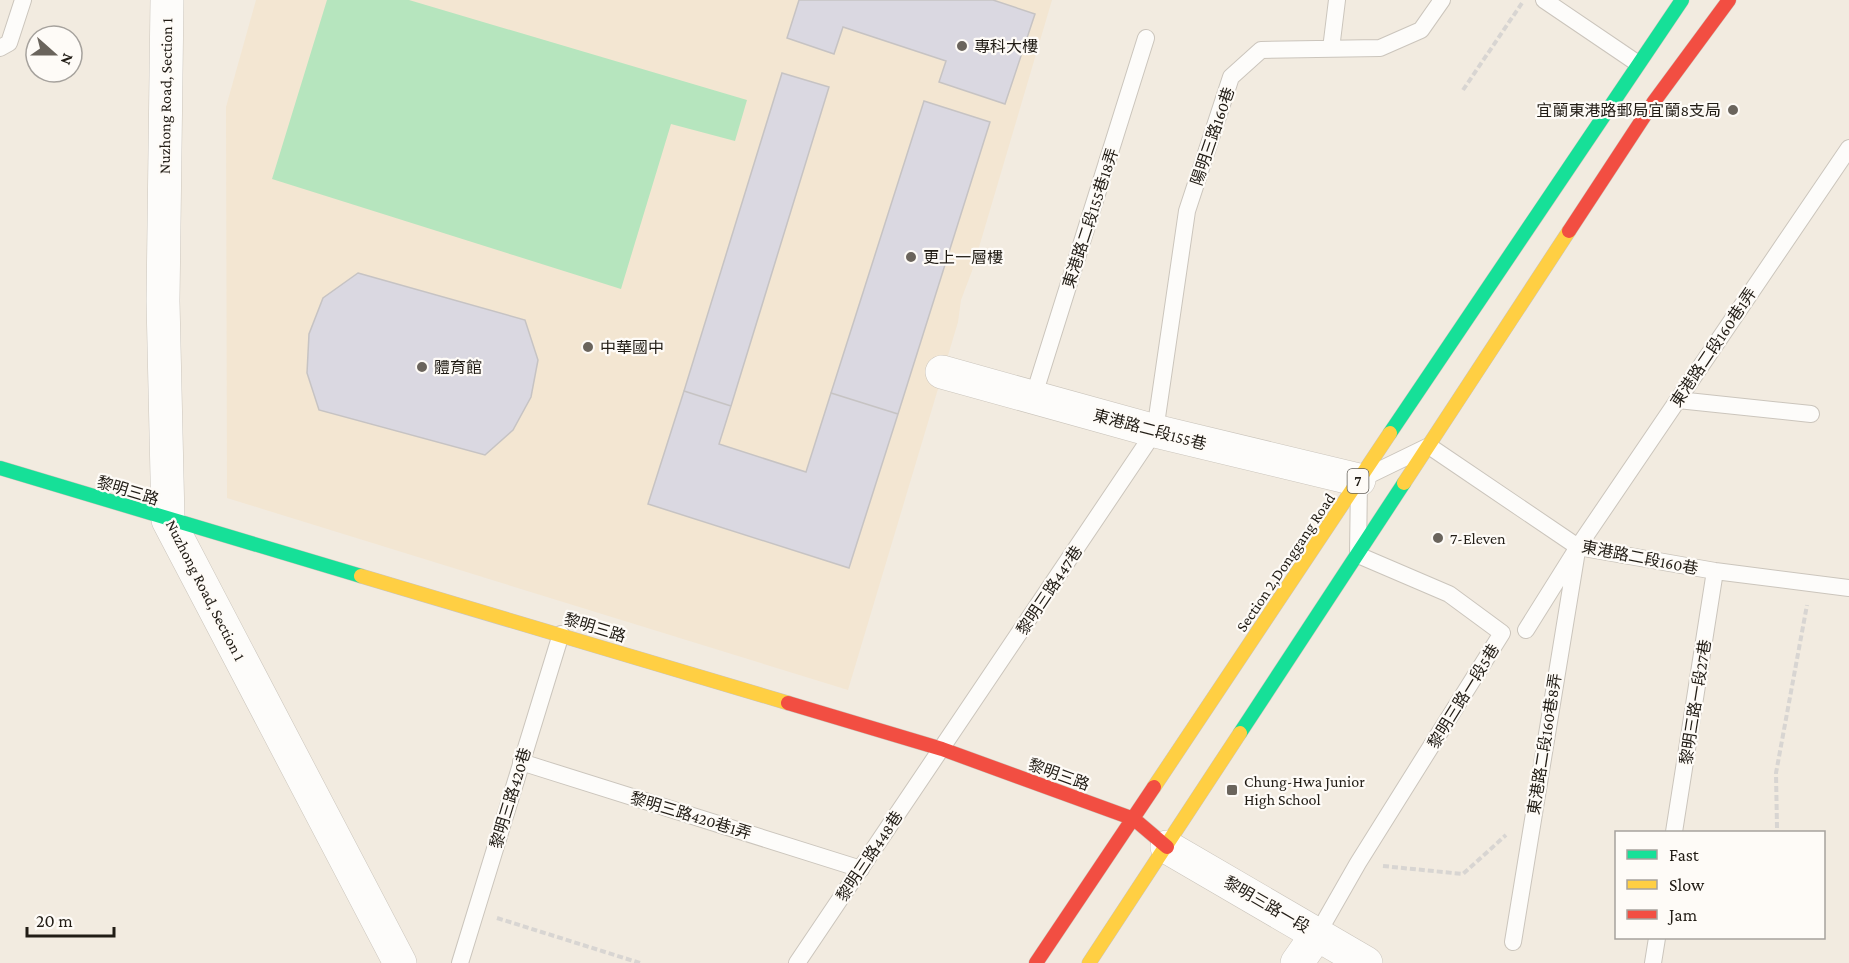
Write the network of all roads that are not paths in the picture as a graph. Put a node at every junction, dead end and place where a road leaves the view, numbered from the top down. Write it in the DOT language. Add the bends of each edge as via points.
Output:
graph roads {
  1 [pos="23,0"];
  2 [pos="167,0"];
  3 [pos="1337,0"];
  4 [pos="1442,0"];
  5 [pos="1544,0"];
  6 [pos="1682,0"];
  7 [pos="1729,0"];
  8 [pos="1146,38"];
  9 [pos="0,48"];
  10 [pos="1331,49"];
  11 [pos="1637,63"];
  12 [pos="1849,148"];
  13 [pos="942,372"];
  14 [pos="1033,398"];
  15 [pos="1678,400"];
  16 [pos="1811,414"];
  17 [pos="1155,431"];
  18 [pos="1430,446"];
  19 [pos="0,468"];
  20 [pos="1359,480"];
  21 [pos="168,520"];
  22 [pos="1578,547"];
  23 [pos="1358,555"];
  24 [pos="1715,571"];
  25 [pos="1849,588"];
  26 [pos="1526,630"];
  27 [pos="561,634"];
  28 [pos="942,749"];
  29 [pos="521,762"];
  30 [pos="1134,819"];
  31 [pos="1674,831"];
  32 [pos="1167,847"];
  33 [pos="861,869"];
  34 [pos="1318,933"];
  35 [pos="1657,939"];
  36 [pos="1513,942"];
  37 [pos="400,963"];
  38 [pos="460,963"];
  39 [pos="797,963"];
  40 [pos="1036,963"];
  41 [pos="1089,963"];
  42 [pos="1297,963"];
  43 [pos="1366,963"];
  44 [pos="1653,963"];
  1 -- 9 [label="lane" via="9,43"];
  2 -- 21 [label="street, Nuzhong Road, Section 1" via="163,301"];
  3 -- 10 [label="lane"];
  4 -- 10 [label="lane, 陽明三路160巷" via="1421,30 1380,48"];
  5 -- 11 [label="lane"];
  6 -- 11 [label="main road, Section 2,Donggang Road / 7"];
  7 -- 18 [label="main road" via="1653,103"];
  8 -- 14 [label="lane, 東港路二段155巷18弄"];
  10 -- 17 [label="lane, 陽明三路160巷" via="1260,50 1232,77 1186,211"];
  11 -- 20 [label="main road, Section 2,Donggang Road / 7"];
  12 -- 15 [label="lane, 東港路二段160巷1弄"];
  13 -- 14 [label="street, 東港路二段155巷"];
  14 -- 17 [label="street, 東港路二段155巷"];
  15 -- 16 [label="lane"];
  15 -- 22 [label="lane, 東港路二段160巷1弄"];
  17 -- 20 [label="street, 東港路二段155巷"];
  17 -- 28 [label="lane, 黎明三路447巷"];
  18 -- 20 [label="lane"];
  18 -- 22 [label="lane, 東港路二段160巷"];
  18 -- 23 [label="main road"];
  19 -- 21 [label="main road, 黎明三路"];
  20 -- 23 [label="lane"];
  20 -- 30 [label="main road, Section 2,Donggang Road / 7"];
  21 -- 27 [label="main road, 黎明三路"];
  21 -- 37 [label="street, Nuzhong Road, Section 1"];
  22 -- 24 [label="lane, 東港路二段160巷"];
  22 -- 26 [label="lane, 東港路二段160巷1弄"];
  22 -- 36 [label="lane, 東港路二段160巷8弄"];
  23 -- 32 [label="main road"];
  23 -- 34 [label="lane, 黎明三路一段5巷" via="1449,594 1502,633"];
  24 -- 25 [label="lane, 東港路二段160巷"];
  24 -- 31 [label="lane, 黎明三路一段27巷"];
  27 -- 28 [label="main road, 黎明三路"];
  27 -- 29 [label="lane, 黎明三路420巷"];
  28 -- 30 [label="main road, 黎明三路"];
  28 -- 33 [label="lane, 黎明三路448巷"];
  29 -- 33 [label="lane, 黎明三路420巷1弄"];
  29 -- 38 [label="lane, 黎明三路420巷"];
  30 -- 32 [label="main road, 黎明三路"];
  30 -- 40 [label="main road, Section 2,Donggang Road / 7"];
  32 -- 34 [label="street, 黎明三路一段"];
  32 -- 41 [label="main road"];
  33 -- 39 [label="lane, 黎明三路448巷"];
  34 -- 42 [label="street"];
  34 -- 43 [label="street, 黎明三路一段"];
  35 -- 44 [label="lane"];
}
